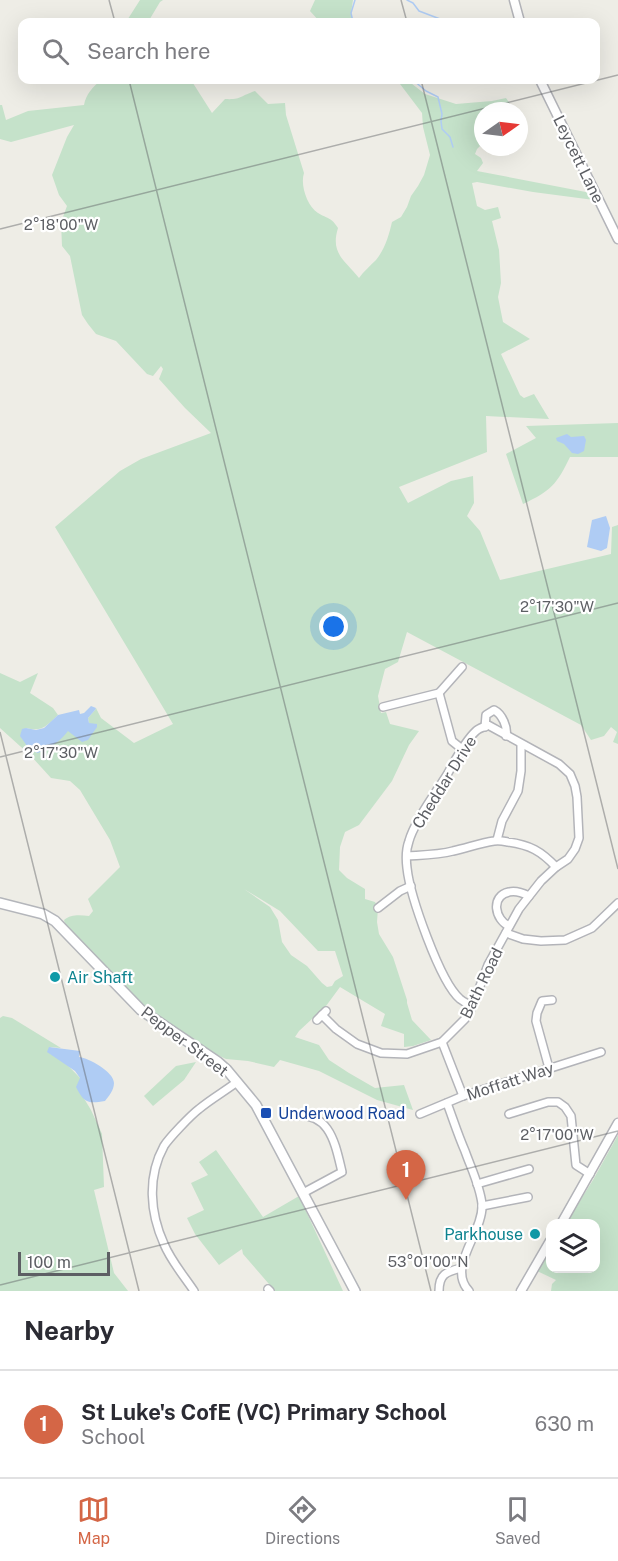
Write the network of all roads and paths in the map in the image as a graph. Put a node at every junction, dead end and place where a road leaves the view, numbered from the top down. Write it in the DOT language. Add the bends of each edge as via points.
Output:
graph roads {
  1 [pos="514,0"];
  2 [pos="519,18"];
  3 [pos="542,84"];
  4 [pos="618,239"];
  5 [pos="462,668"];
  6 [pos="439,693"];
  7 [pos="383,707"];
  8 [pos="486,726"];
  9 [pos="506,736"];
  10 [pos="521,744"];
  11 [pos="462,749"];
  12 [pos="497,840"];
  13 [pos="407,856"];
  14 [pos="556,867"];
  15 [pos="411,886"];
  16 [pos="529,896"];
  17 [pos="0,903"];
  18 [pos="618,903"];
  19 [pos="378,908"];
  20 [pos="508,930"];
  21 [pos="552,1000"];
  22 [pos="472,1007"];
  23 [pos="322,1015"];
  24 [pos="442,1042"];
  25 [pos="602,1052"];
  26 [pos="549,1068"];
  27 [pos="237,1082"];
  28 [pos="463,1096"];
  29 [pos="447,1103"];
  30 [pos="420,1114"];
  31 [pos="509,1114"];
  32 [pos="291,1116"];
  33 [pos="618,1124"];
  34 [pos="529,1169"];
  35 [pos="590,1174"];
  36 [pos="477,1184"];
  37 [pos="303,1192"];
  38 [pos="528,1197"];
  39 [pos="482,1206"];
  40 [pos="564,1219"];
  41 [pos="546,1248"];
  42 [pos="461,1268"];
  43 [pos="467,1289"];
  44 [pos="194,1291"];
  45 [pos="355,1291"];
  46 [pos="438,1291"];
  47 [pos="457,1291"];
  48 [pos="520,1291"];
  1 -- 2 [label="street"];
  3 -- 4 [label="street, Leycett Lane"];
  5 -- 6 [label="street"];
  6 -- 7 [label="street"];
  6 -- 11 [label="street" via="452,741"];
  8 -- 9 [label="street, Bath Road"];
  8 -- 9 [label="street" via="486,715 497,711 508,730"];
  8 -- 11 [label="street, Cheddar Drive" via="477,730"];
  9 -- 10 [label="street, Bath Road"];
  10 -- 12 [label="street" via="518,791"];
  10 -- 14 [label="street, Bath Road" via="559,764 570,774 575,786 579,838 568,860"];
  11 -- 13 [label="street, Cheddar Drive" via="418,821"];
  12 -- 13 [label="street" via="452,852"];
  12 -- 14 [label="street" via="536,849"];
  13 -- 15 [label="street, Cheddar Drive"];
  14 -- 16 [label="street, Bath Road"];
  15 -- 19 [label="street"];
  15 -- 22 [label="street, Cheddar Drive" via="439,967 460,999"];
  16 -- 20 [label="street, Bath Road"];
  16 -- 20 [label="street" via="509,891 501,896 497,914"];
  17 -- 27 [label="main road, Pepper Street" via="55,921 141,1010 218,1062"];
  18 -- 20 [label="street" via="592,928 565,939 523,939"];
  20 -- 22 [label="street, Bath Road" via="488,965"];
  21 -- 26 [label="street" via="542,1001 536,1018"];
  22 -- 24 [label="street, Bath Road" via="458,1028"];
  23 -- 24 [label="street, Bath Road" via="357,1044 381,1053 407,1054"];
  24 -- 28 [label="street"];
  25 -- 26 [label="street, Moffatt Way"];
  26 -- 28 [label="street, Moffatt Way"];
  27 -- 37 [label="main road, Pepper Street" via="256,1106"];
  27 -- 44 [label="street" via="199,1109 165,1144 152,1188 154,1213 164,1244"];
  28 -- 29 [label="street, Moffatt Way"];
  29 -- 30 [label="street, Moffatt Way"];
  29 -- 36 [label="street"];
  31 -- 35 [label="street" via="548,1102 565,1107 571,1116 576,1165"];
  32 -- 37 [label="street" via="302,1114 328,1128 342,1172"];
  33 -- 35 [label="street"];
  34 -- 36 [label="street"];
  35 -- 40 [label="street"];
  36 -- 39 [label="street"];
  37 -- 45 [label="main road, Pepper Street"];
  38 -- 39 [label="street"];
  39 -- 42 [label="street"];
  41 -- 48 [label="street"];
  42 -- 43 [label="street"];
  42 -- 46 [label="street" via="447,1272"];
  43 -- 47 [label="street"];
}
